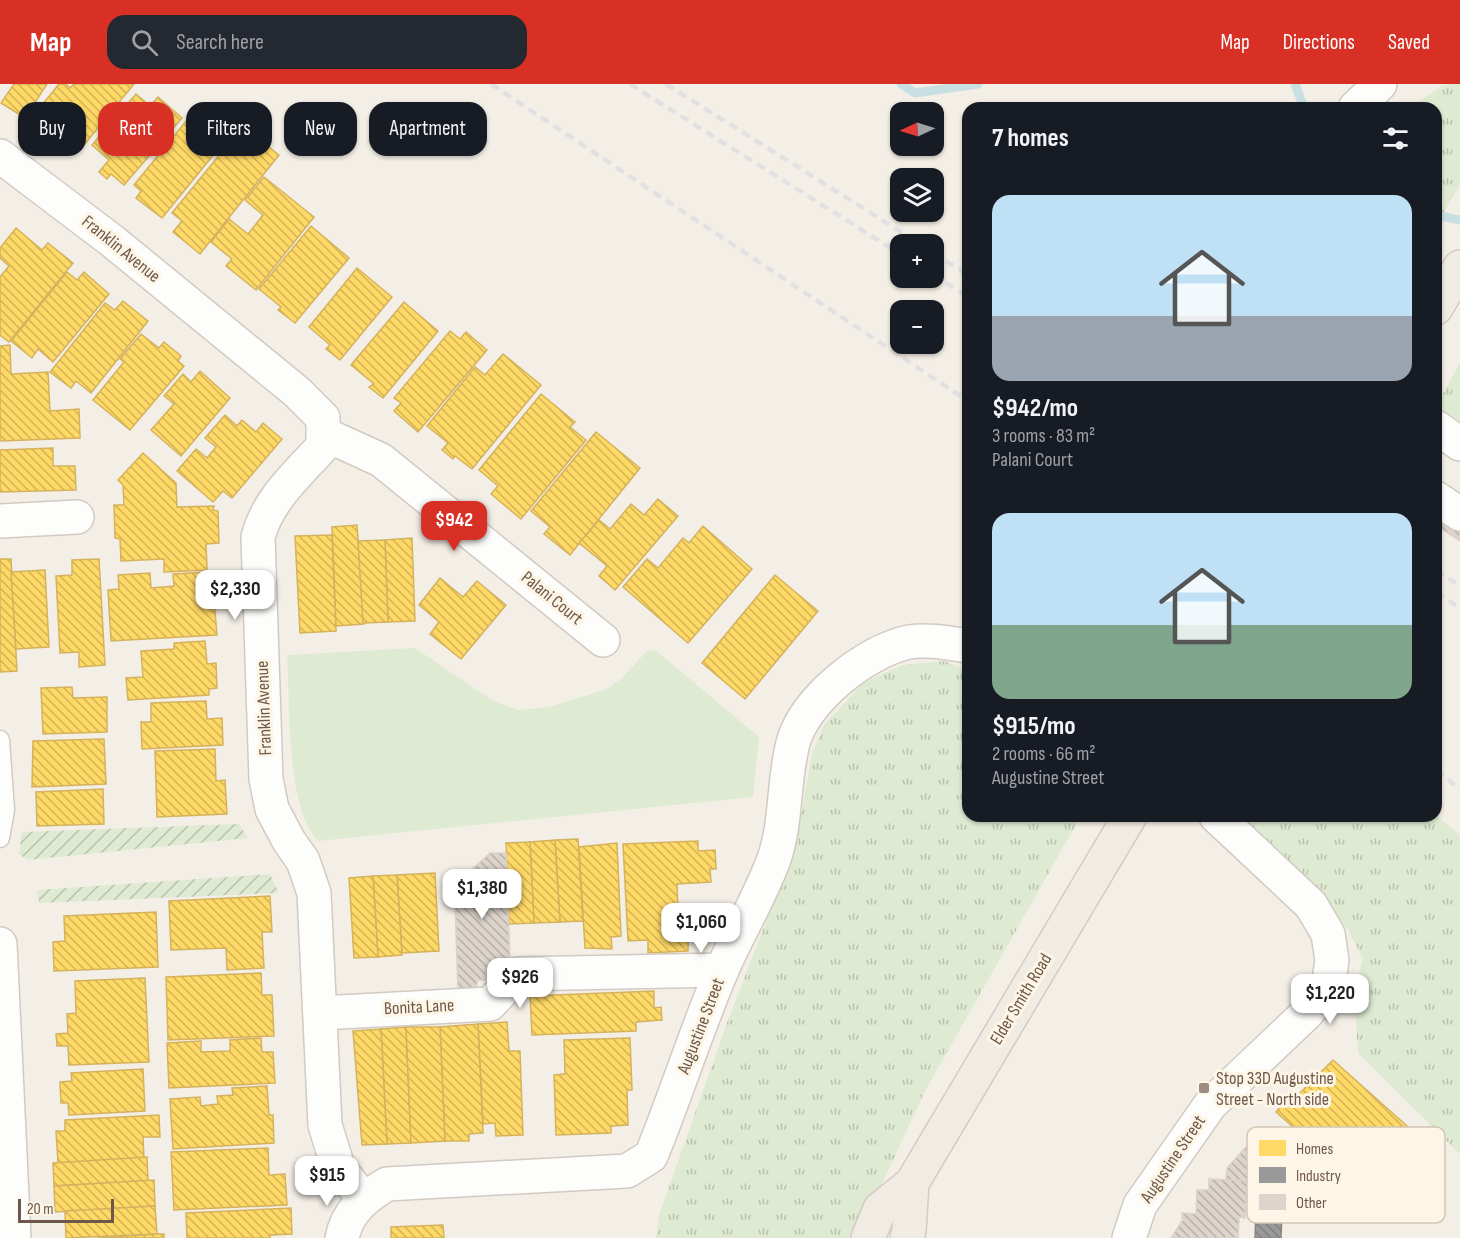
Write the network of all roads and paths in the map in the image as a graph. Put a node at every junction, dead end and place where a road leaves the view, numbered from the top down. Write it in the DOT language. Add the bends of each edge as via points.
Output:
graph roads {
  1 [pos="1380,84"];
  2 [pos="1360,102"];
  3 [pos="0,156"];
  4 [pos="1460,267"];
  5 [pos="1442,298"];
  6 [pos="1442,431"];
  7 [pos="324,434"];
  8 [pos="1460,444"];
  9 [pos="1442,502"];
  10 [pos="1460,514"];
  11 [pos="77,517"];
  12 [pos="0,521"];
  13 [pos="603,640"];
  14 [pos="962,645"];
  15 [pos="0,740"];
  16 [pos="1127,822"];
  17 [pos="1222,822"];
  18 [pos="0,838"];
  19 [pos="0,944"];
  20 [pos="722,970"];
  21 [pos="320,1012"];
  22 [pos="912,1183"];
  23 [pos="363,1198"];
  24 [pos="14,1238"];
  25 [pos="342,1238"];
  26 [pos="868,1238"];
  27 [pos="907,1238"];
  28 [pos="1129,1238"];
  1 -- 2 [label="street"];
  3 -- 7 [label="street, Franklin Avenue" via="111,240 315,407 323,418"];
  4 -- 5 [label="main road"];
  6 -- 8 [label="street"];
  7 -- 13 [label="street, Palani Court" via="381,460"];
  7 -- 21 [label="street, Franklin Avenue" via="323,446 272,502 258,537 266,779 272,809 303,861 314,893"];
  9 -- 10 [label="street"];
  11 -- 12 [label="street"];
  14 -- 20 [label="street, Augustine Street" via="909,642 870,656 840,679 810,711 793,742 784,822 773,860"];
  15 -- 18 [label="lane" via="5,810"];
  16 -- 22 [label="main road, Elder Smith Road"];
  17 -- 28 [label="street, Augustine Street" via="1311,905 1328,934 1332,960 1328,988 1210,1105 1140,1204"];
  19 -- 24 [label="street"];
  20 -- 21 [label="street, Bonita Lane" via="518,974 490,1004"];
  20 -- 23 [label="street, Augustine Street" via="651,1156 627,1171 415,1181 387,1184"];
  21 -- 23 [label="street, Franklin Avenue" via="325,1125 338,1167"];
  22 -- 26 [label="main road, Elder Smith Road" via="880,1209"];
  22 -- 27 [label="main road, Elder Smith Road"];
  23 -- 25 [label="street, Augustine Street"];
}
